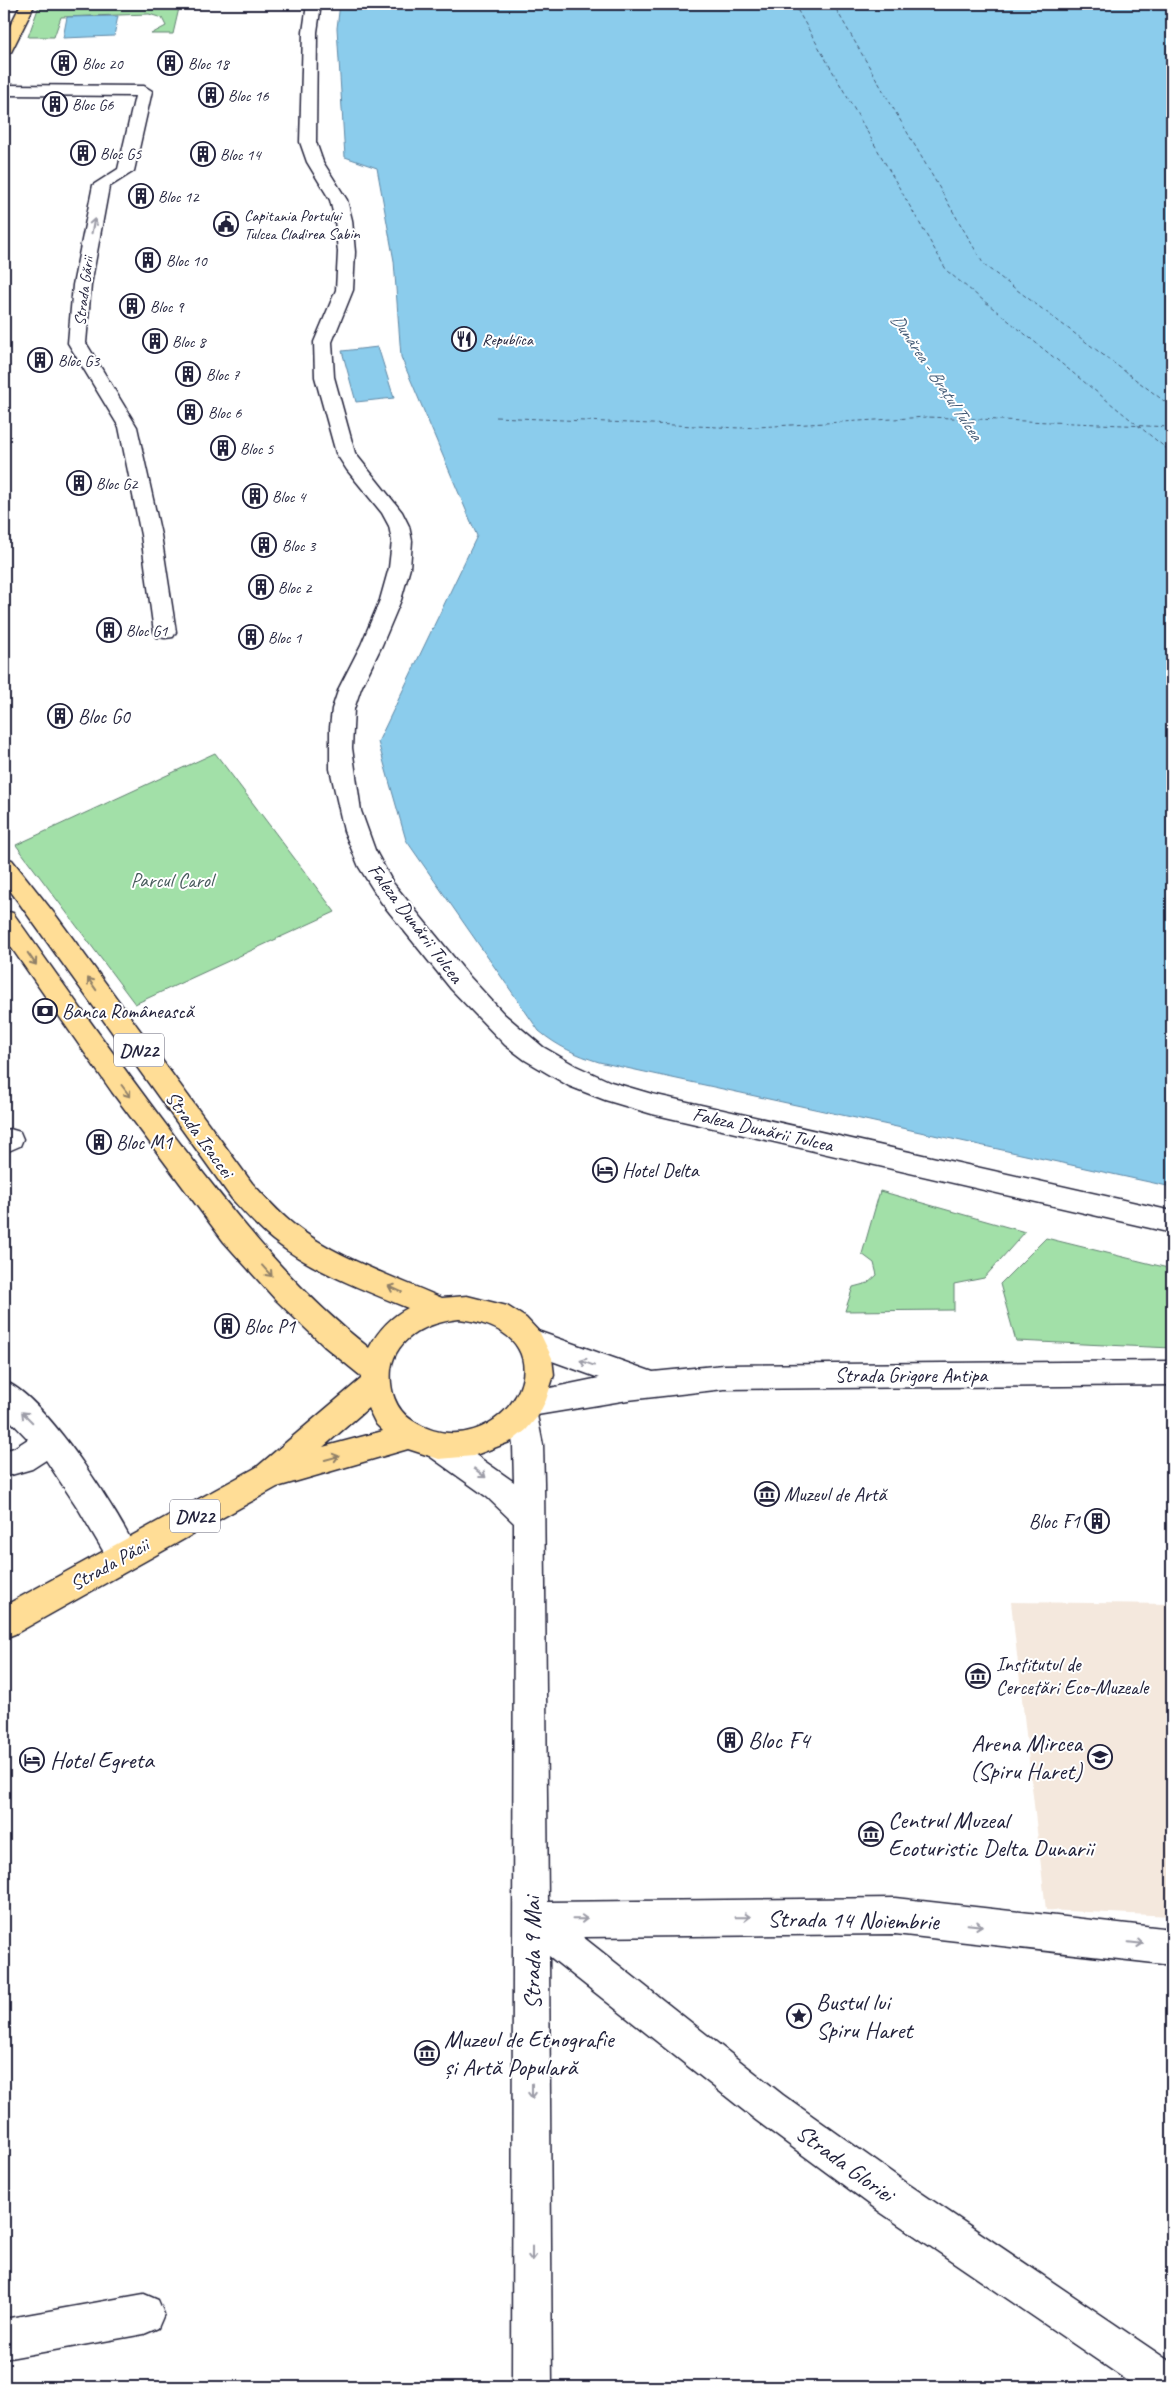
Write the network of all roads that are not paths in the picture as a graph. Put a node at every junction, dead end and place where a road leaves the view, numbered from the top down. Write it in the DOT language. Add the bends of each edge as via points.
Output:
graph roads {
  1 [pos="28,4"];
  2 [pos="314,4"];
  3 [pos="4,52"];
  4 [pos="4,90"];
  5 [pos="165,632"];
  6 [pos="8,872"];
  7 [pos="4,918"];
  8 [pos="1172,1222"];
  9 [pos="439,1310"];
  10 [pos="528,1340"];
  11 [pos="1172,1373"];
  12 [pos="375,1377"];
  13 [pos="650,1383"];
  14 [pos="4,1394"];
  15 [pos="528,1410"];
  16 [pos="410,1436"];
  17 [pos="50,1441"];
  18 [pos="439,1446"];
  19 [pos="4,1464"];
  20 [pos="268,1476"];
  21 [pos="528,1518"];
  22 [pos="123,1556"];
  23 [pos="4,1623"];
  24 [pos="532,1920"];
  25 [pos="1172,1947"];
  26 [pos="144,2314"];
  27 [pos="4,2339"];
  28 [pos="532,2387"];
  29 [pos="1172,2387"];
  1 -- 3 [label="main road"];
  2 -- 8 [label="street, Faleza Dunării Tulcea" via="310,32 308,142 310,154 342,208 347,274 345,291 321,354 343,450 393,510 403,546 387,610 350,683 340,733 348,802 372,869 455,978 495,1020 533,1053 578,1080 652,1104"];
  5 -- 4 [label="street, Strada Gării, one-way" via="152,536 128,427 77,343 82,285 101,185 126,171 144,91"];
  9 -- 6 [label="main road, Strada Isaccei / DN22, one-way" via="326,1258 288,1236 268,1219 242,1191"];
  7 -- 12 [label="main road, Strada Isaccei / DN22, one-way" via="121,1085 234,1234 286,1292"];
  9 -- 10 [label="main road" via="480,1309 516,1326"];
  9 -- 12 [label="main road" via="420,1316 390,1338 380,1354"];
  13 -- 10 [label="street, Strada Grigore Antipa, one-way"];
  10 -- 15 [label="main road" via="536,1356 539,1374"];
  11 -- 13 [label="street, Strada Grigore Antipa" via="724,1377"];
  12 -- 16 [label="main road" via="380,1404 392,1422"];
  12 -- 20 [label="main road, Strada Păcii / DN22"];
  13 -- 15 [label="street, Strada Grigore Antipa" via="575,1394"];
  17 -- 14 [label="street, one-way"];
  15 -- 18 [label="main road" via="500,1435 470,1445"];
  15 -- 21 [label="street, Strada 9 Mai"];
  16 -- 18 [label="main road"];
  20 -- 16 [label="main road, Strada Păcii / DN22, one-way"];
  17 -- 19 [label="street" via="21,1460"];
  17 -- 22 [label="street"];
  18 -- 21 [label="street, one-way" via="498,1487"];
  20 -- 22 [label="main road, Strada Păcii / DN22"];
  21 -- 24 [label="street, Strada 9 Mai"];
  22 -- 23 [label="main road, Strada Păcii / DN22"];
  24 -- 25 [label="street, Strada 14 Noiembrie, one-way" via="895,1916"];
  24 -- 28 [label="street, Strada 9 Mai, one-way"];
  24 -- 29 [label="street, Strada Gloriei" via="770,2108 902,2204"];
  26 -- 27 [label="street"];
}
